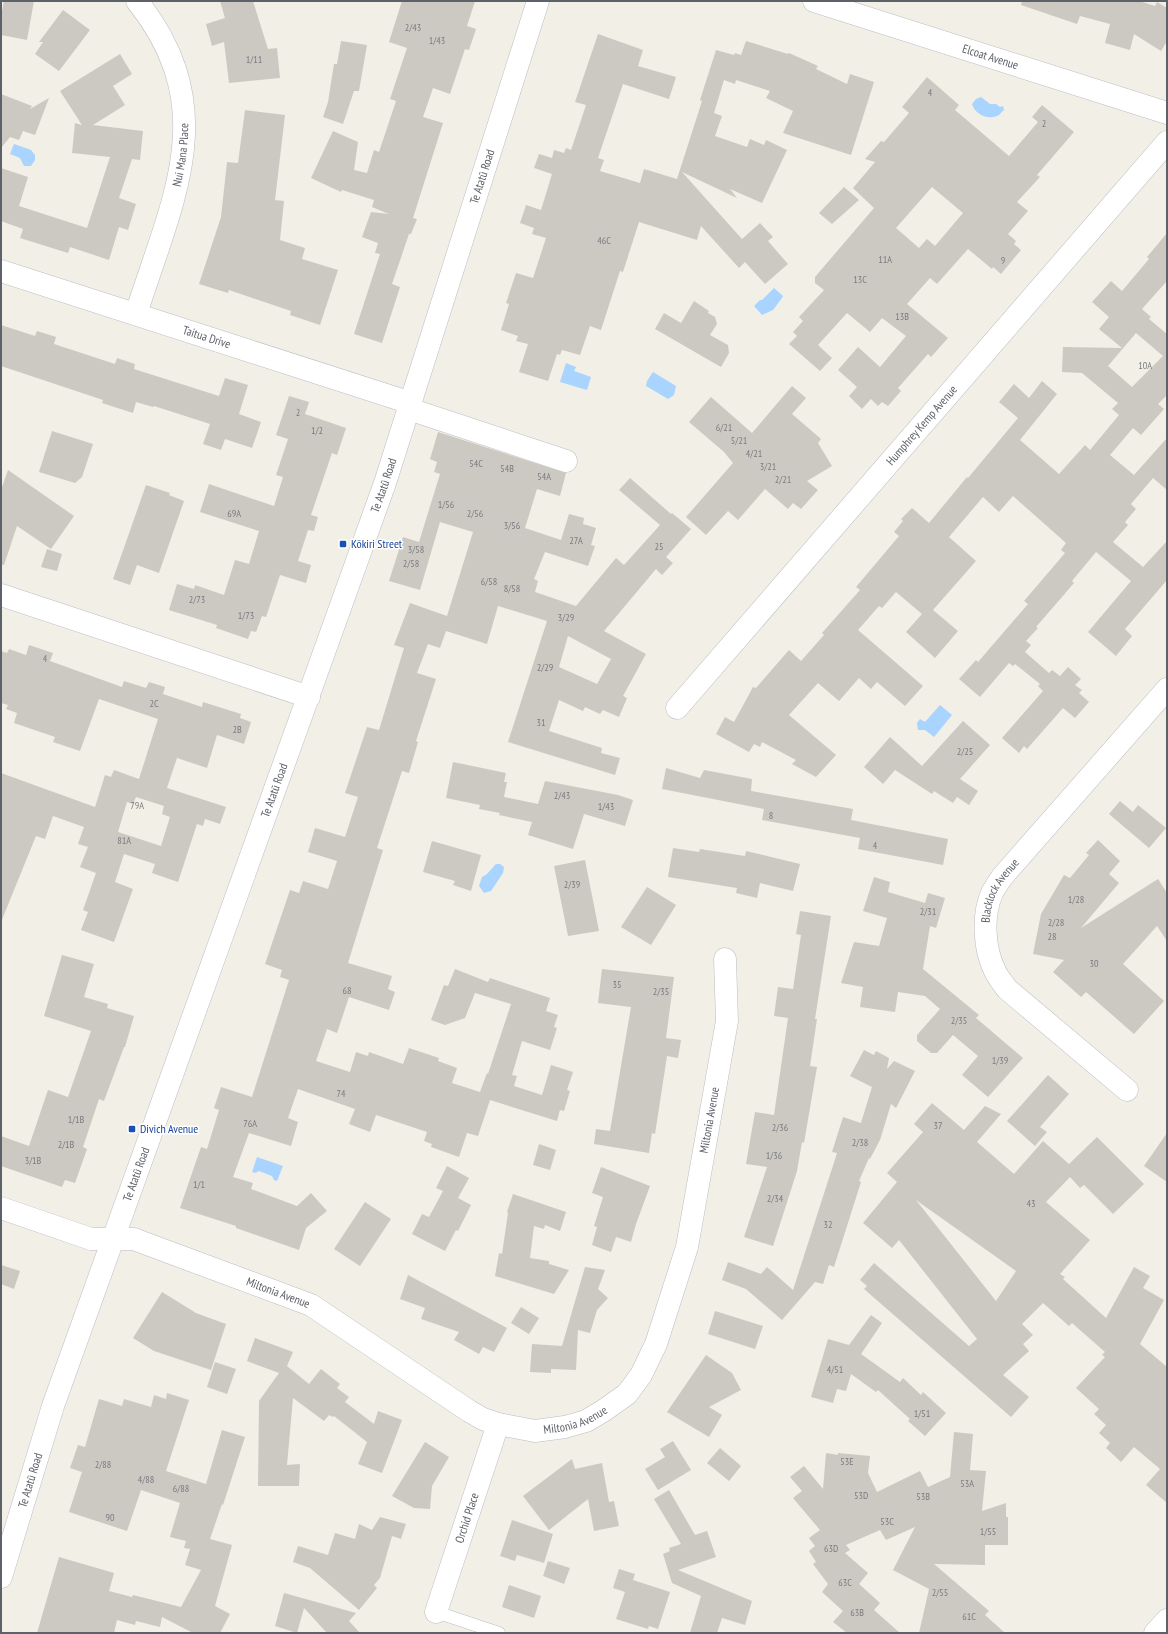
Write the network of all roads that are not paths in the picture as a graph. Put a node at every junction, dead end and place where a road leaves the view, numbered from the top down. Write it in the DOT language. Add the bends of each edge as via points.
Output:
graph roads {
  1 [pos="137,1"];
  2 [pos="538,1"];
  3 [pos="814,1"];
  4 [pos="1167,113"];
  5 [pos="1167,142"];
  6 [pos="1,271"];
  7 [pos="136,314"];
  8 [pos="410,406"];
  9 [pos="566,461"];
  10 [pos="1,595"];
  11 [pos="1167,689"];
  12 [pos="309,697"];
  13 [pos="677,708"];
  14 [pos="725,959"];
  15 [pos="1127,1090"];
  16 [pos="1,1208"];
  17 [pos="113,1240"];
  18 [pos="498,1424"];
  19 [pos="1,1577"];
  20 [pos="436,1612"];
  21 [pos="1167,1620"];
  22 [pos="499,1633"];
  23 [pos="1155,1633"];
  1 -- 7 [label="street, Nui Mana Place" via="151,18 174,63 182,91 184,147 171,208"];
  2 -- 8 [label="street, Te Atatū Road"];
  3 -- 4 [label="street, Elcoat Avenue"];
  5 -- 13 [label="street, Humphrey Kemp Avenue"];
  6 -- 7 [label="street, Taitua Drive"];
  7 -- 8 [label="street, Taitua Drive"];
  8 -- 9 [label="street, Taitua Drive"];
  8 -- 12 [label="street, Te Atatū Road"];
  10 -- 12 [label="street"];
  11 -- 15 [label="street, Blacklock Avenue" via="1002,877 992,892 987,910 988,950 995,971 1007,989"];
  12 -- 17 [label="street, Te Atatū Road"];
  14 -- 18 [label="street, Miltonia Avenue" via="727,1021 687,1247 654,1350 627,1394 586,1421 565,1427 535,1430"];
  16 -- 17 [label="street" via="91,1239"];
  17 -- 18 [label="street, Miltonia Avenue" via="134,1239 311,1306 469,1411"];
  17 -- 19 [label="street, Te Atatū Road" via="53,1406"];
  18 -- 20 [label="street, Orchid Place"];
  20 -- 22 [label="lane"];
  21 -- 23 [label="street"];
}
